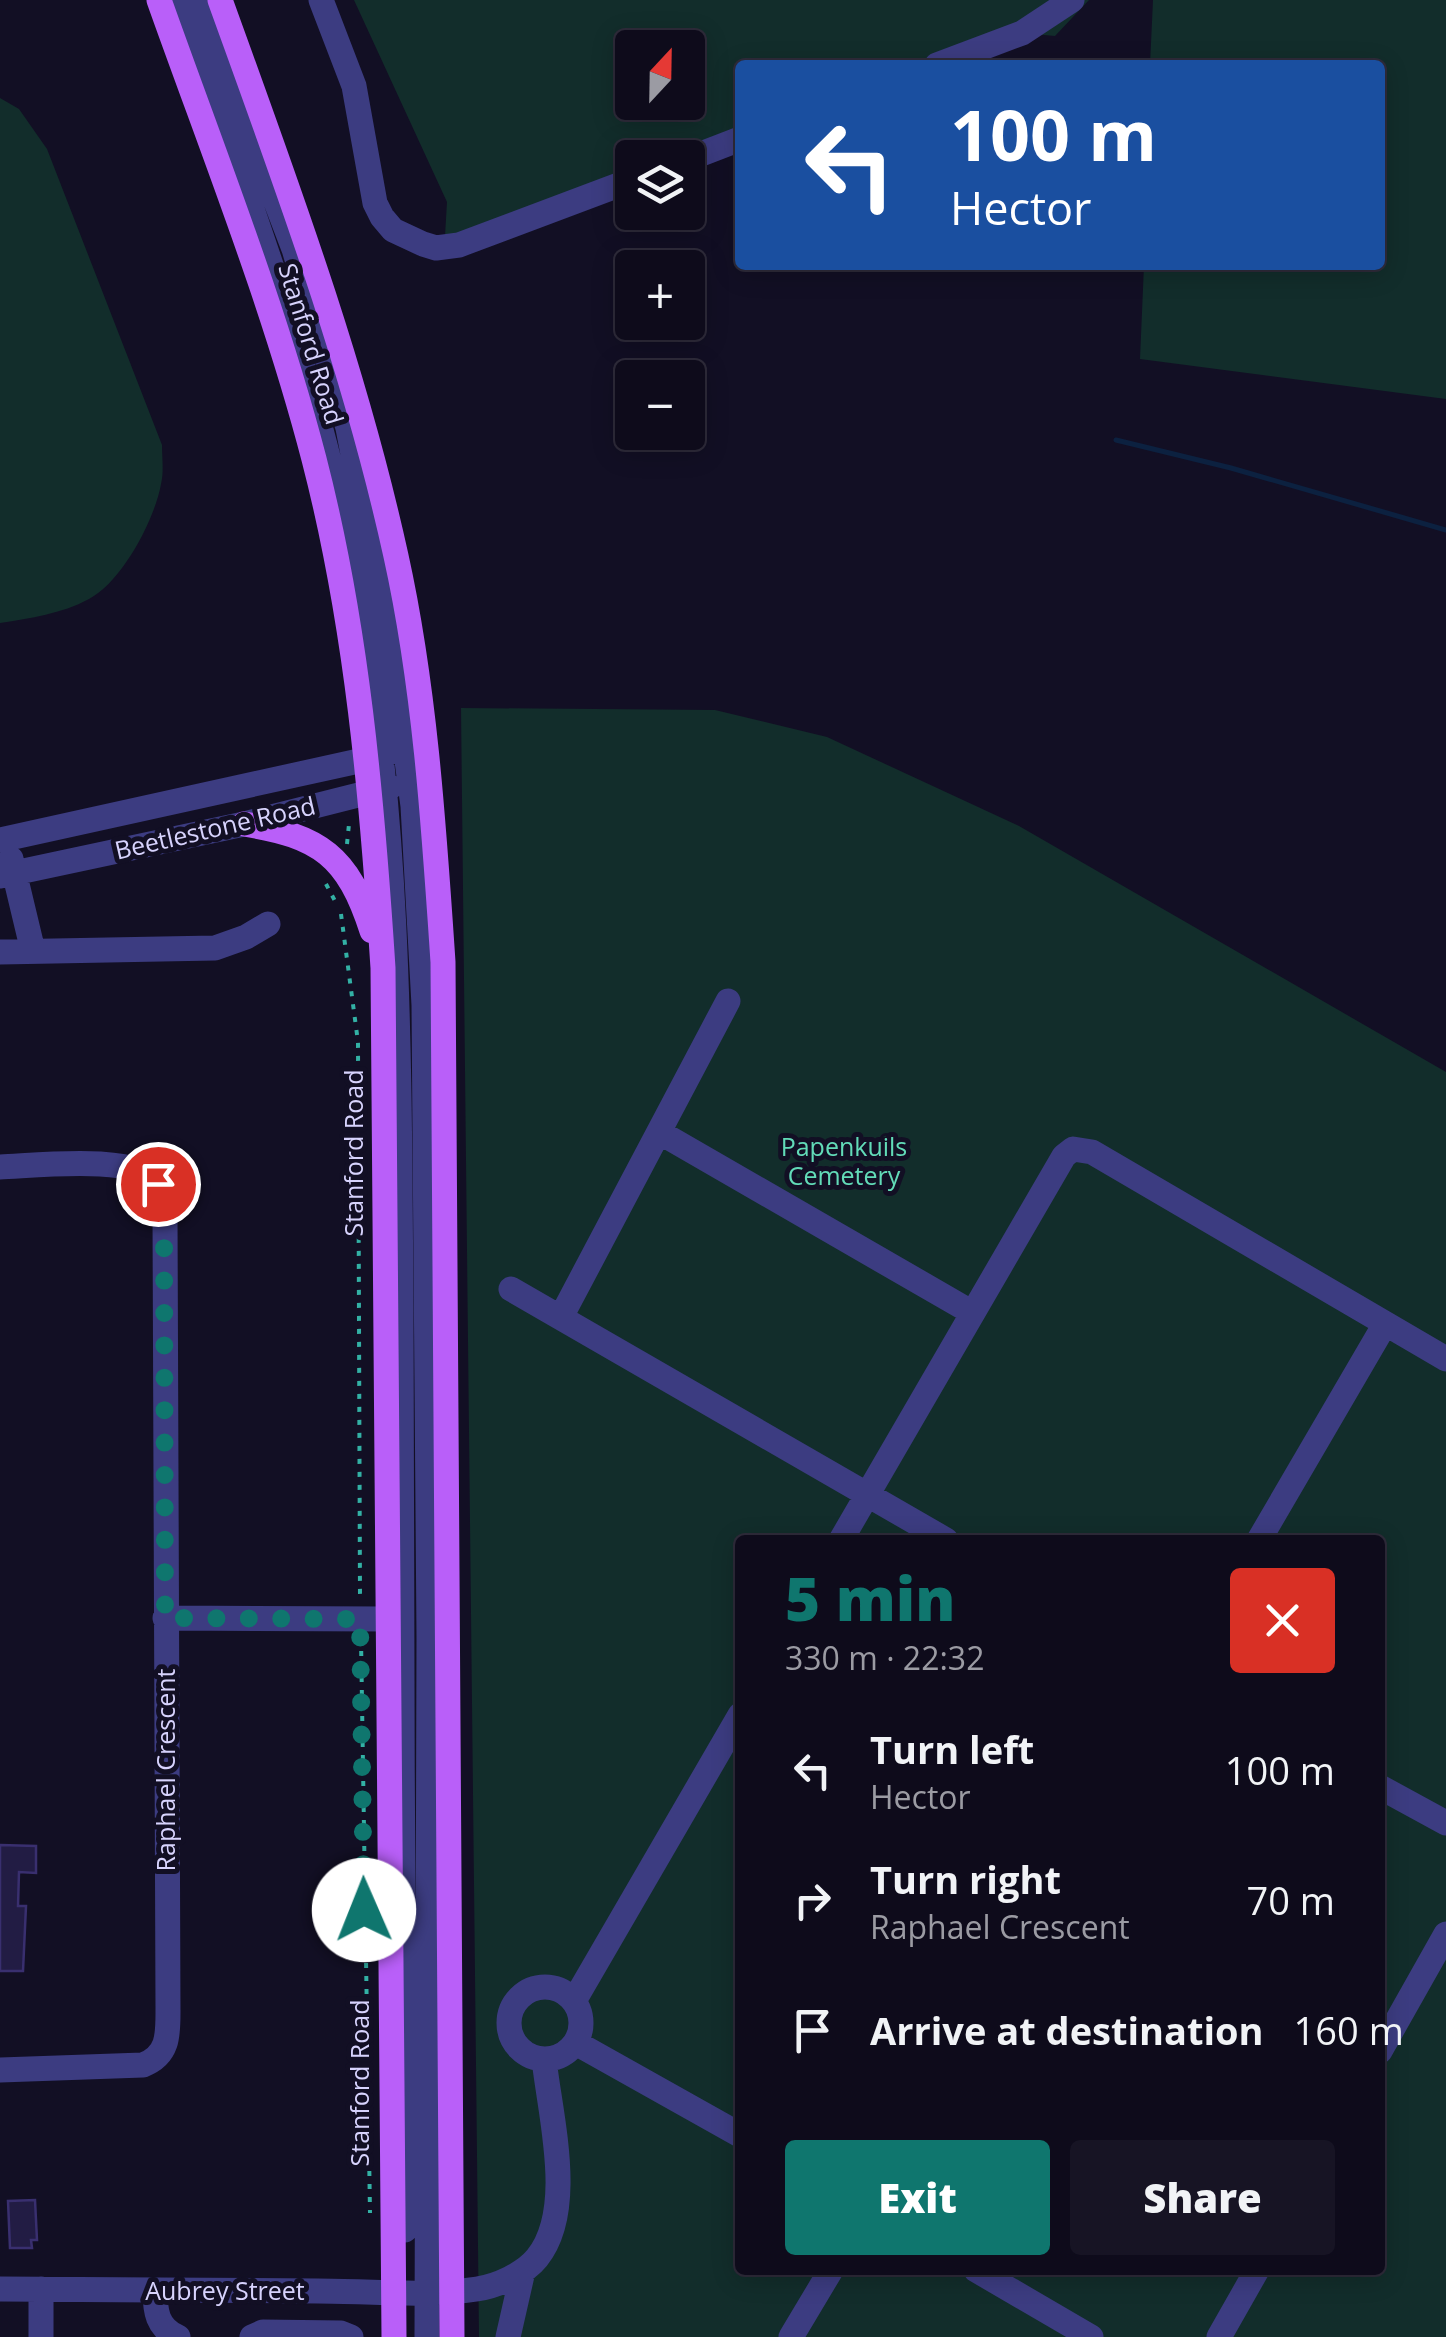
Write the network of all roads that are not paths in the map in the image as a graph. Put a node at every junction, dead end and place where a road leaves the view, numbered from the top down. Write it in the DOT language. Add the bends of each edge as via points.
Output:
graph roads {
  1 [pos="159,0"];
  2 [pos="178,0"];
  3 [pos="199,0"];
  4 [pos="220,0"];
  5 [pos="321,0"];
  6 [pos="1072,0"];
  7 [pos="949,60"];
  8 [pos="735,141"];
  9 [pos="705,152"];
  10 [pos="615,186"];
  11 [pos="395,753"];
  12 [pos="398,786"];
  13 [pos="244,824"];
  14 [pos="3,840"];
  15 [pos="7,875"];
  16 [pos="268,924"];
  17 [pos="33,951"];
  18 [pos="0,952"];
  19 [pos="383,968"];
  20 [pos="728,1001"];
  21 [pos="659,1132"];
  22 [pos="0,1167"];
  23 [pos="511,1289"];
  24 [pos="971,1312"];
  25 [pos="561,1317"];
  26 [pos="1385,1324"];
  27 [pos="1446,1358"];
  28 [pos="868,1494"];
  29 [pos="844,1535"];
  30 [pos="938,1535"];
  31 [pos="1262,1535"];
  32 [pos="165,1618"];
  33 [pos="387,1619"];
  34 [pos="735,1724"];
  35 [pos="1385,1789"];
  36 [pos="1446,1823"];
  37 [pos="1446,1934"];
  38 [pos="574,2001"];
  39 [pos="1385,2042"];
  40 [pos="576,2043"];
  41 [pos="544,2059"];
  42 [pos="0,2070"];
  43 [pos="735,2132"];
  44 [pos="523,2271"];
  45 [pos="829,2275"];
  46 [pos="985,2275"];
  47 [pos="1254,2275"];
  48 [pos="0,2289"];
  49 [pos="41,2289"];
  50 [pos="155,2290"];
  51 [pos="420,2292"];
  52 [pos="41,2337"];
  53 [pos="178,2337"];
  54 [pos="252,2337"];
  55 [pos="352,2337"];
  56 [pos="394,2337"];
  57 [pos="427,2337"];
  58 [pos="452,2337"];
  59 [pos="508,2337"];
  60 [pos="791,2337"];
  61 [pos="1091,2337"];
  62 [pos="1219,2337"];
  1 -- 11 [label="main road, Stanford Road" via="290,371 340,580"];
  2 -- 11 [label="street" via="279,281 313,397"];
  3 -- 11 [label="street" via="294,249 348,428 384,606"];
  4 -- 11 [label="main road, Stanford Road" via="312,254 396,555"];
  5 -- 10 [label="street" via="354,86 376,203 393,230 436,248 460,245"];
  6 -- 7 [label="street" via="1022,33"];
  8 -- 9 [label="street"];
  11 -- 12 [label="main road, Stanford Road"];
  11 -- 12 [label="main road, Stanford Road"];
  11 -- 14 [label="street, Beetlestone Road"];
  12 -- 13 [label="street, Beetlestone Road"];
  12 -- 19 [label="main road, Stanford Road"];
  12 -- 51 [label="street"];
  12 -- 51 [label="main road, Stanford Road" via="443,962 446,1189"];
  13 -- 15 [label="street, Beetlestone Road"];
  13 -- 19 [label="main road" via="298,835 337,862 361,902"];
  14 -- 15 [label="street"];
  15 -- 17 [label="street"];
  16 -- 17 [label="street" via="215,948"];
  17 -- 18 [label="street"];
  19 -- 33 [label="main road, Stanford Road"];
  20 -- 21 [label="street"];
  21 -- 24 [label="street"];
  21 -- 25 [label="street"];
  22 -- 32 [label="street, Raphael Crescent" via="115,1165 136,1168 158,1184 164,1214"];
  23 -- 25 [label="street"];
  24 -- 26 [label="street" via="1064,1156 1082,1148"];
  24 -- 28 [label="street"];
  25 -- 28 [label="street"];
  26 -- 27 [label="street"];
  26 -- 31 [label="street"];
  28 -- 29 [label="street"];
  28 -- 30 [label="street"];
  32 -- 33 [label="street"];
  32 -- 42 [label="street, Raphael Crescent" via="167,2041 143,2066"];
  33 -- 51 [label="main road, Stanford Road" via="391,2213"];
  34 -- 38 [label="street"];
  35 -- 36 [label="street"];
  37 -- 39 [label="street"];
  38 -- 40 [label="street" via="582,2022"];
  38 -- 41 [label="street" via="545,1986 516,2001 509,2022 515,2044"];
  40 -- 41 [label="street"];
  40 -- 43 [label="street"];
  41 -- 44 [label="street" via="558,2202 548,2241"];
  44 -- 51 [label="street, Aubrey Street" via="479,2289"];
  44 -- 59 [label="street"];
  45 -- 60 [label="street"];
  46 -- 61 [label="street"];
  47 -- 62 [label="street"];
  48 -- 49 [label="street, Aubrey Street"];
  49 -- 50 [label="street, Aubrey Street"];
  49 -- 52 [label="street"];
  50 -- 51 [label="street, Aubrey Street"];
  50 -- 53 [label="street" via="155,2312"];
  51 -- 56 [label="main road, Stanford Road"];
  51 -- 57 [label="street"];
  51 -- 58 [label="main road, Stanford Road"];
  54 -- 55 [label="street"];
}
